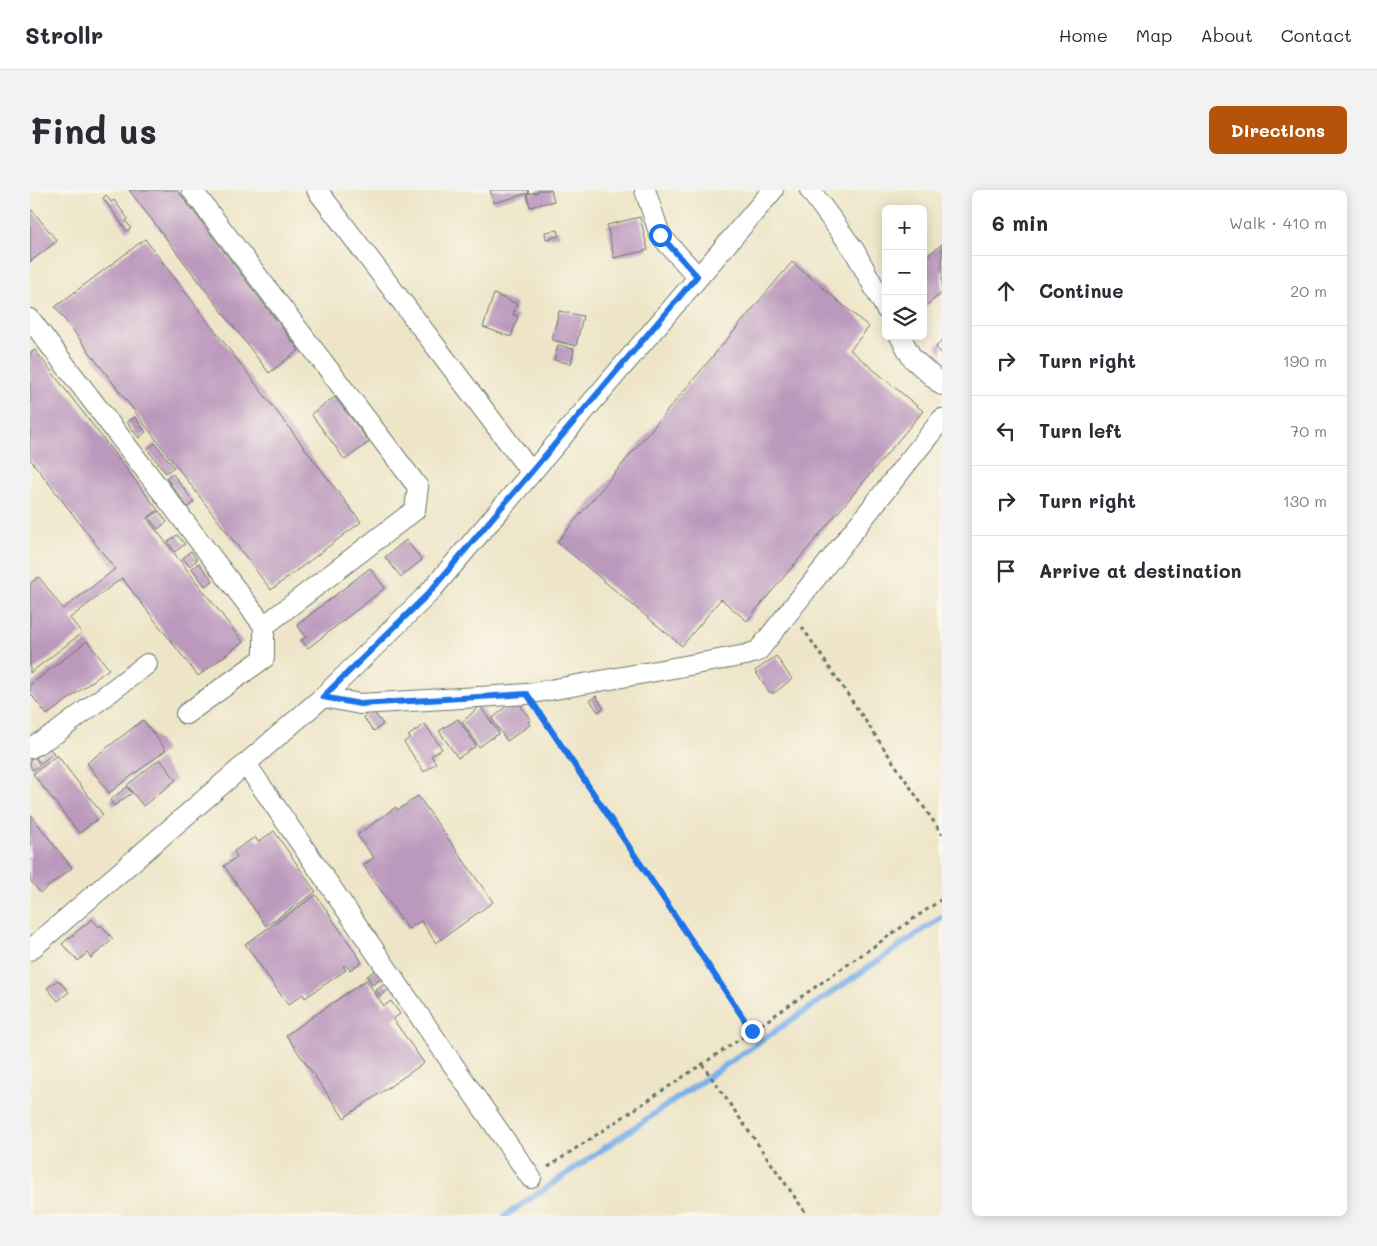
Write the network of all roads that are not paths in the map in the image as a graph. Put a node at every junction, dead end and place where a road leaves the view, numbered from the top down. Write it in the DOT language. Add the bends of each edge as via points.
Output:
graph roads {
  1 [pos="192,190"];
  2 [pos="317,190"];
  3 [pos="645,190"];
  4 [pos="773,190"];
  5 [pos="810,190"];
  6 [pos="697,276"];
  7 [pos="882,302"];
  8 [pos="30,319"];
  9 [pos="902,340"];
  10 [pos="942,385"];
  11 [pos="942,419"];
  12 [pos="531,472"];
  13 [pos="264,626"];
  14 [pos="147,664"];
  15 [pos="323,697"];
  16 [pos="186,714"];
  17 [pos="30,748"];
  18 [pos="246,764"];
  19 [pos="30,950"];
  20 [pos="531,1178"];
  1 -- 13 [label="street" via="418,487 415,510"];
  2 -- 12 [label="street"];
  3 -- 6 [label="street" via="660,235"];
  4 -- 6 [label="street"];
  5 -- 7 [label="street" via="854,250"];
  6 -- 12 [label="street"];
  8 -- 13 [label="street"];
  9 -- 10 [label="street" via="912,358"];
  11 -- 15 [label="street" via="758,651 527,694 360,704"];
  12 -- 15 [label="street" via="428,594"];
  13 -- 16 [label="street" via="264,658"];
  14 -- 17 [label="street" via="56,733"];
  15 -- 18 [label="street"];
  18 -- 19 [label="street"];
  18 -- 20 [label="street"];
}
